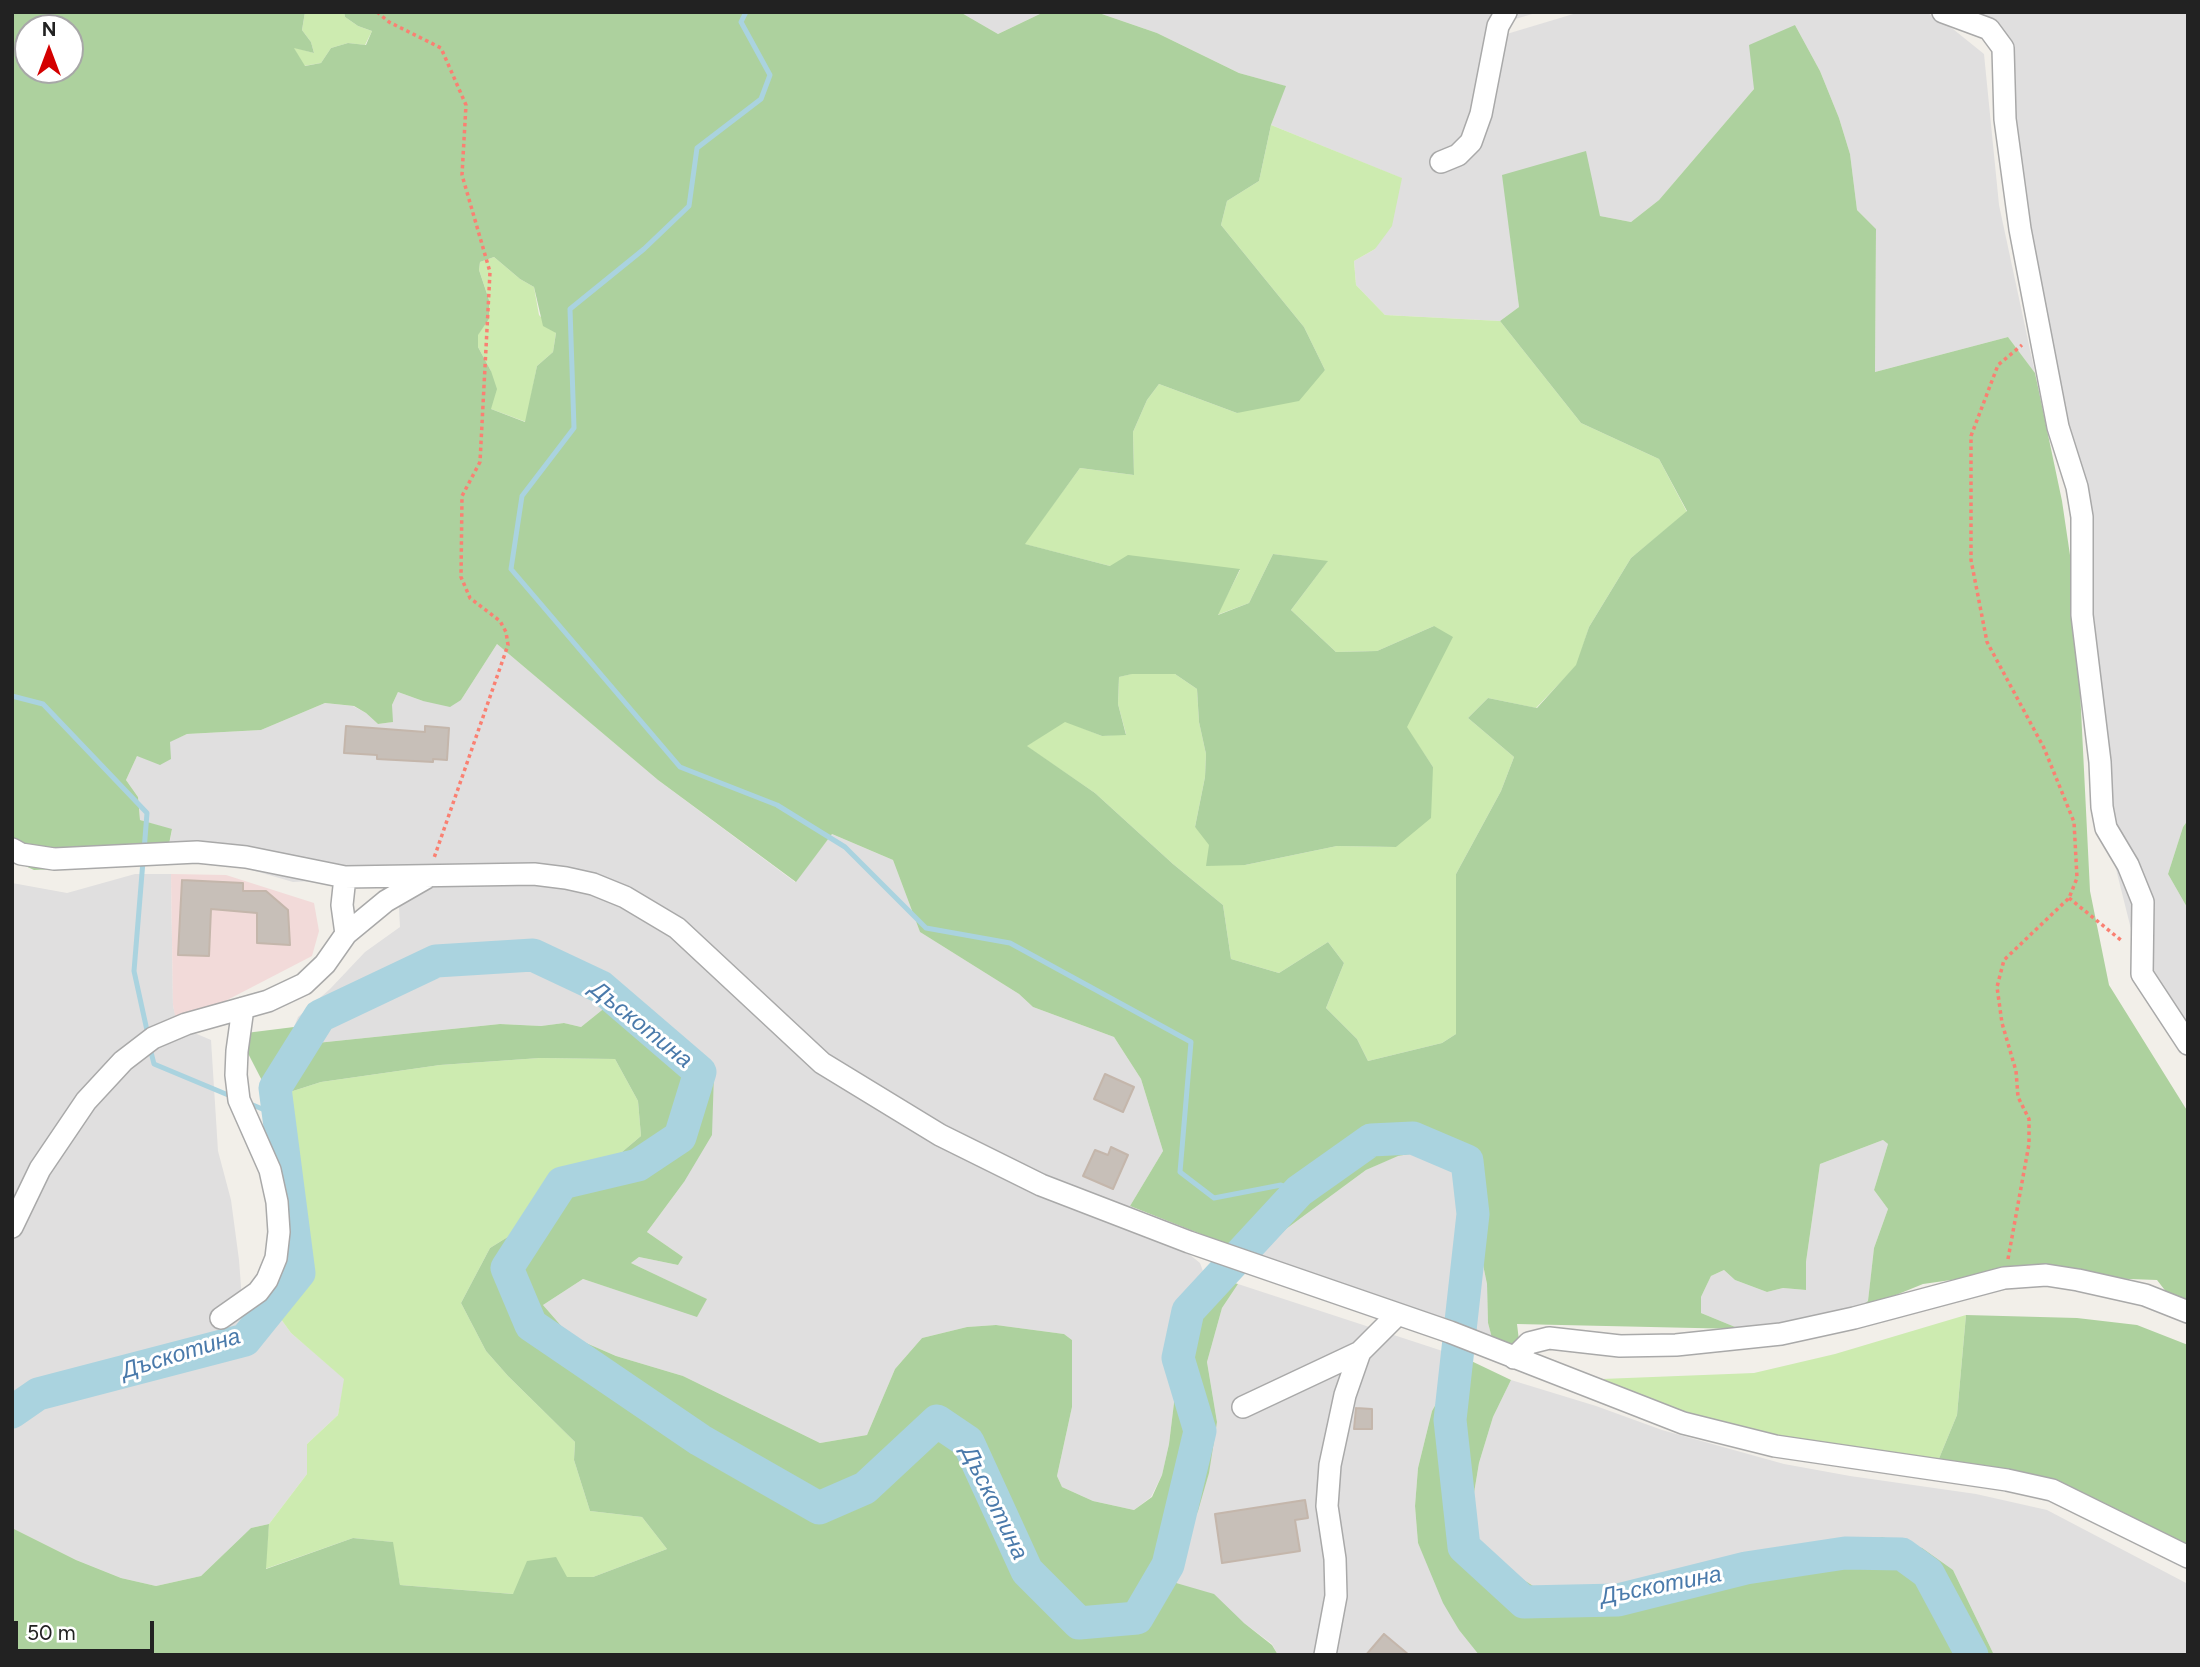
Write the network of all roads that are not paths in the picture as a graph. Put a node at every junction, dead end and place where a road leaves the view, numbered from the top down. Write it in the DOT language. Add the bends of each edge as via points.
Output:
graph roads {
  1 [pos="1506,12"];
  2 [pos="1943,12"];
  3 [pos="1441,162"];
  4 [pos="12,849"];
  5 [pos="345,877"];
  6 [pos="428,877"];
  7 [pos="346,934"];
  8 [pos="243,1008"];
  9 [pos="2188,1044"];
  10 [pos="12,1227"];
  11 [pos="2188,1312"];
  12 [pos="1396,1315"];
  13 [pos="221,1318"];
  14 [pos="1360,1352"];
  15 [pos="1514,1358"];
  16 [pos="1243,1407"];
  17 [pos="2188,1557"];
  18 [pos="1325,1655"];
  1 -- 3 [label="street" via="1498,26 1471,142 1458,155"];
  2 -- 9 [label="street" via="1989,29 2003,48 2012,171 2058,427 2082,517 2082,615 2101,762 2102,807 2106,828 2144,902 2142,974"];
  4 -- 5 [label="street" via="54,859 197,852"];
  5 -- 6 [label="street"];
  5 -- 7 [label="street"];
  6 -- 7 [label="street" via="386,901"];
  6 -- 12 [label="street" via="534,874 593,884 625,897 677,928 822,1063 940,1135 1041,1185"];
  7 -- 8 [label="street" via="304,984"];
  8 -- 10 [label="street" via="153,1038 123,1061 86,1101 40,1169"];
  8 -- 13 [label="street" via="237,1051 239,1100 270,1170 279,1232 267,1280 258,1293"];
  11 -- 15 [label="street" via="2145,1295 2046,1275 2004,1278 1781,1334 1620,1346 1549,1338 1529,1343"];
  12 -- 14 [label="street"];
  12 -- 15 [label="street"];
  14 -- 16 [label="street"];
  14 -- 18 [label="street" via="1330,1465 1327,1506 1336,1596"];
  15 -- 17 [label="street" via="1683,1423 1775,1446 2052,1490"];
}
